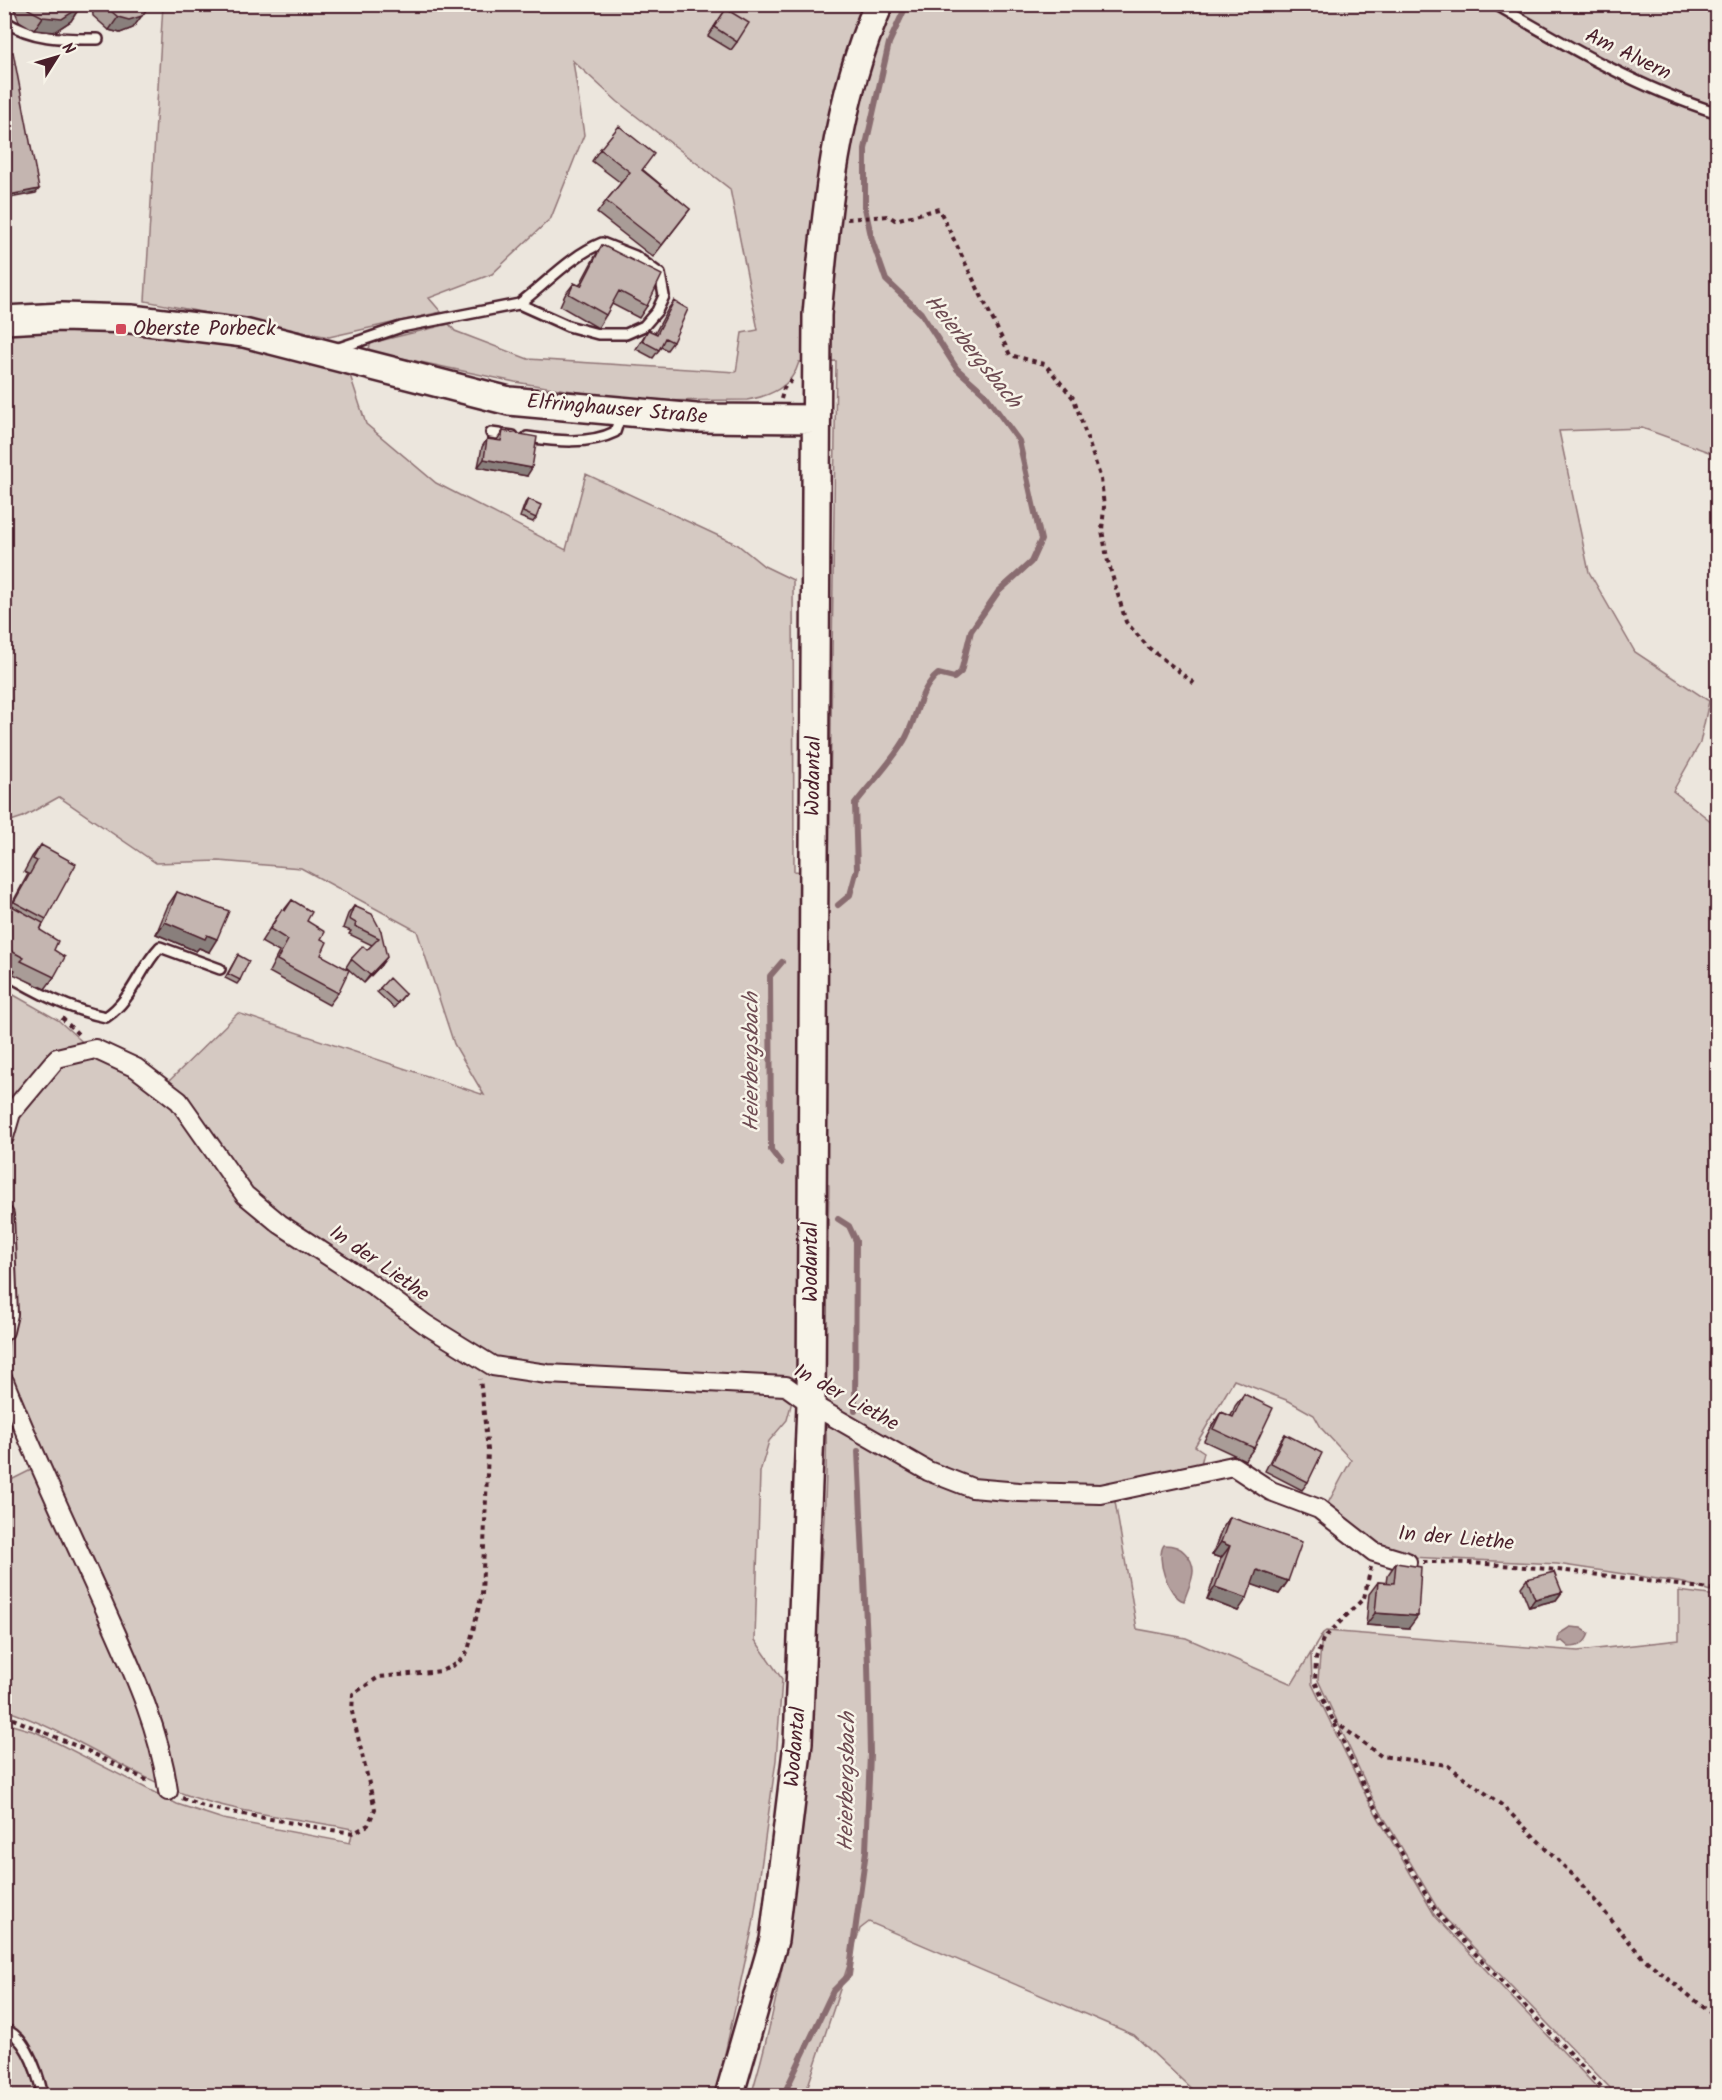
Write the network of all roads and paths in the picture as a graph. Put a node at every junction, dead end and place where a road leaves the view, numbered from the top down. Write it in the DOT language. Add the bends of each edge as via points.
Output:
graph roads {
  1 [pos="879,4"];
  2 [pos="1495,4"];
  3 [pos="4,21"];
  4 [pos="99,39"];
  5 [pos="1718,112"];
  6 [pos="825,221"];
  7 [pos="519,304"];
  8 [pos="4,320"];
  9 [pos="326,354"];
  10 [pos="622,413"];
  11 [pos="816,419"];
  12 [pos="492,433"];
  13 [pos="1195,684"];
  14 [pos="220,969"];
  15 [pos="4,973"];
  16 [pos="4,1137"];
  17 [pos="4,1215"];
  18 [pos="4,1331"];
  19 [pos="478,1356"];
  20 [pos="4,1381"];
  21 [pos="810,1404"];
  22 [pos="1374,1552"];
  23 [pos="1407,1562"];
  24 [pos="1718,1590"];
  25 [pos="4,1715"];
  26 [pos="1333,1721"];
  27 [pos="168,1791"];
  28 [pos="1718,2019"];
  29 [pos="4,2029"];
  30 [pos="43,2096"];
  31 [pos="729,2096"];
  32 [pos="1610,2096"];
  1 -- 6 [label="main road" via="846,102"];
  2 -- 5 [label="lane, Am Alvern" via="1610,69 1652,89"];
  3 -- 4 [label="lane" via="20,31 47,39"];
  6 -- 11 [label="main road" via="817,315"];
  6 -- 13 [label="path" via="889,216 895,220 939,209 1010,355 1045,364 1074,399 1101,479 1102,530 1126,622 1149,648"];
  7 -- 7 [label="lane" via="568,326 598,334 626,334 644,326 664,296 660,274 635,256 602,243 587,249"];
  7 -- 9 [label="lane" via="401,327"];
  8 -- 9 [label="main road, Elfringhauser Straße" via="62,317 185,324 244,333"];
  9 -- 10 [label="main road, Elfringhauser Straße" via="509,401"];
  10 -- 11 [label="main road, Elfringhauser Straße"];
  10 -- 12 [label="lane" via="615,432 605,437 566,441"];
  11 -- 21 [label="main road, Wodantal"];
  14 -- 15 [label="lane" via="160,947 150,957 130,994 106,1017 80,1010"];
  16 -- 19 [label="street, In der Liethe" via="11,1113 57,1058 94,1049 105,1053 136,1068 179,1101 245,1195 280,1224"];
  17 -- 18 [label="street" via="8,1254 8,1314"];
  19 -- 21 [label="street, In der Liethe" via="493,1366 547,1374 786,1386"];
  19 -- 27 [label="path" via="488,1450 482,1594 476,1627 468,1651 458,1663 441,1671 379,1677 353,1694 352,1713 375,1809 368,1825 354,1833 309,1826 209,1808"];
  20 -- 27 [label="street" via="132,1668 163,1753"];
  21 -- 22 [label="street, In der Liethe" via="928,1472 972,1488 1101,1494 1233,1466 1271,1491 1318,1509"];
  21 -- 31 [label="main road, Wodantal" via="798,1743 774,1940"];
  22 -- 23 [label="street, In der Liethe"];
  22 -- 26 [label="path" via="1364,1598 1323,1639 1316,1659 1315,1682"];
  23 -- 24 [label="path, In der Liethe" via="1466,1562 1558,1570"];
  25 -- 27 [label="path"];
  26 -- 28 [label="path" via="1381,1756 1447,1764 1503,1806 1577,1879 1642,1957"];
  26 -- 32 [label="path" via="1370,1800 1437,1913"];
  29 -- 30 [label="lane" via="25,2049"];
}
